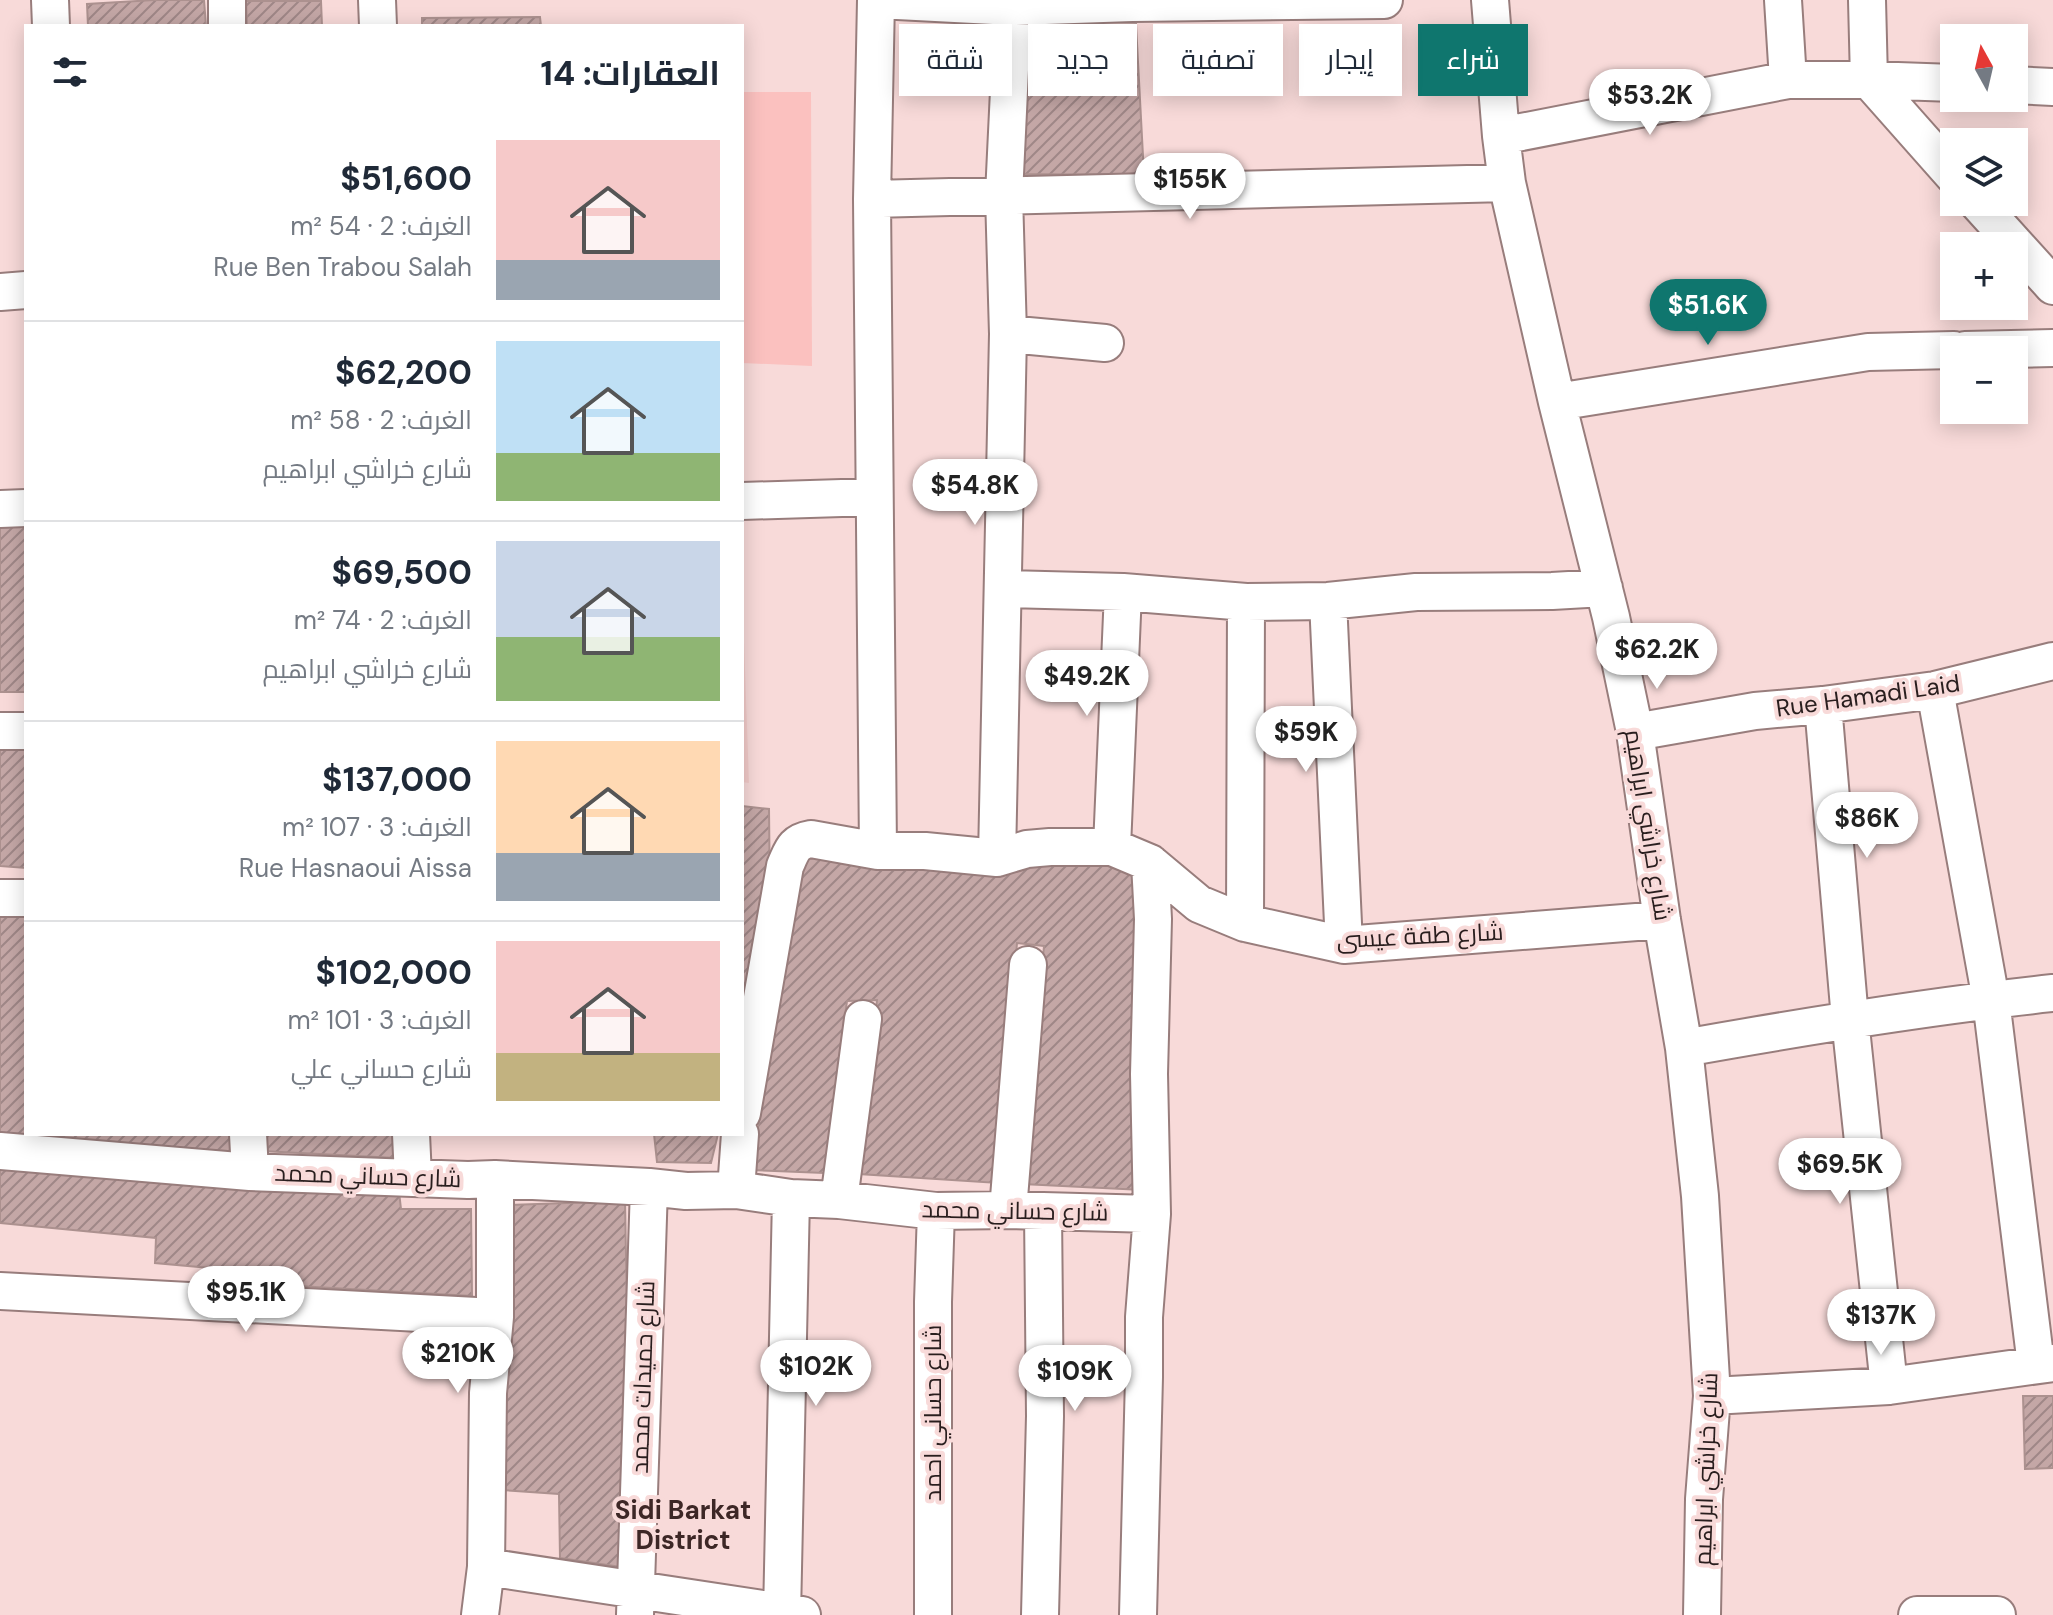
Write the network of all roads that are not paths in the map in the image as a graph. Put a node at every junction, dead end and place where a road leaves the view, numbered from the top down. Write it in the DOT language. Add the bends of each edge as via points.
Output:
graph roads {
  1 [pos="50,0"];
  2 [pos="227,0"];
  3 [pos="377,0"];
  4 [pos="877,0"];
  5 [pos="1384,0"];
  6 [pos="1490,0"];
  7 [pos="1783,0"];
  8 [pos="1867,0"];
  9 [pos="1132,2"];
  10 [pos="1013,7"];
  11 [pos="51,24"];
  12 [pos="227,24"];
  13 [pos="378,24"];
  14 [pos="1788,80"];
  15 [pos="1869,80"];
  16 [pos="1940,83"];
  17 [pos="2028,86"];
  18 [pos="2053,87"];
  19 [pos="1501,136"];
  20 [pos="1940,160"];
  21 [pos="1507,183"];
  22 [pos="1004,195"];
  23 [pos="872,199"];
  24 [pos="1990,216"];
  25 [pos="2053,286"];
  26 [pos="24,290"];
  27 [pos="0,292"];
  28 [pos="1008,334"];
  29 [pos="1105,343"];
  30 [pos="2053,348"];
  31 [pos="2028,349"];
  32 [pos="1940,350"];
  33 [pos="1557,402"];
  34 [pos="874,497"];
  35 [pos="744,501"];
  36 [pos="24,508"];
  37 [pos="0,509"];
  38 [pos="1604,588"];
  39 [pos="1004,589"];
  40 [pos="1123,592"];
  41 [pos="1328,601"];
  42 [pos="1246,602"];
  43 [pos="2053,661"];
  44 [pos="1935,690"];
  45 [pos="1823,705"];
  46 [pos="0,731"];
  47 [pos="24,731"];
  48 [pos="1635,732"];
  49 [pos="1112,847"];
  50 [pos="878,851"];
  51 [pos="997,858"];
  52 [pos="1150,863"];
  53 [pos="0,898"];
  54 [pos="24,898"];
  55 [pos="1662,920"];
  56 [pos="1245,923"];
  57 [pos="1344,945"];
  58 [pos="1028,965"];
  59 [pos="2053,993"];
  60 [pos="1991,1000"];
  61 [pos="863,1019"];
  62 [pos="1850,1019"];
  63 [pos="1684,1048"];
  64 [pos="744,1101"];
  65 [pos="248,1136"];
  66 [pos="411,1136"];
  67 [pos="740,1136"];
  68 [pos="0,1151"];
  69 [pos="250,1172"];
  70 [pos="413,1177"];
  71 [pos="495,1179"];
  72 [pos="649,1187"];
  73 [pos="736,1190"];
  74 [pos="791,1198"];
  75 [pos="839,1200"];
  76 [pos="1008,1210"];
  77 [pos="936,1211"];
  78 [pos="1043,1211"];
  79 [pos="1152,1214"];
  80 [pos="0,1291"];
  81 [pos="495,1317"];
  82 [pos="2044,1364"];
  83 [pos="1889,1386"];
  84 [pos="1712,1396"];
  85 [pos="486,1567"];
  86 [pos="636,1603"];
  87 [pos="789,1614"];
  88 [pos="480,1615"];
  89 [pos="933,1615"];
  90 [pos="1040,1615"];
  91 [pos="1138,1615"];
  92 [pos="1702,1615"];
  93 [pos="1917,1615"];
  94 [pos="1997,1615"];
  1 -- 11 [label="street"];
  2 -- 12 [label="street"];
  3 -- 13 [label="street"];
  4 -- 10 [label="street"];
  4 -- 23 [label="street"];
  5 -- 9 [label="street"];
  6 -- 19 [label="street, شارع خراشي ابراهيم"];
  7 -- 14 [label="street"];
  8 -- 15 [label="street"];
  9 -- 10 [label="street"];
  10 -- 22 [label="street"];
  14 -- 15 [label="street"];
  14 -- 19 [label="street"];
  15 -- 16 [label="street"];
  15 -- 20 [label="street"];
  17 -- 18 [label="street"];
  19 -- 21 [label="street, شارع خراشي ابراهيم"];
  21 -- 22 [label="street"];
  21 -- 33 [label="street, شارع خراشي ابراهيم"];
  22 -- 23 [label="street"];
  22 -- 28 [label="street"];
  23 -- 34 [label="street"];
  24 -- 25 [label="street"];
  26 -- 27 [label="street"];
  28 -- 29 [label="street"];
  28 -- 39 [label="street"];
  30 -- 31 [label="street"];
  32 -- 33 [label="street" via="1868,352"];
  33 -- 38 [label="street, شارع خراشي ابراهيم"];
  34 -- 35 [label="street"];
  34 -- 50 [label="street"];
  36 -- 37 [label="street"];
  38 -- 41 [label="street" via="1416,592"];
  38 -- 48 [label="street, شارع خراشي ابراهيم"];
  39 -- 40 [label="street"];
  39 -- 51 [label="street"];
  40 -- 42 [label="street"];
  40 -- 49 [label="street"];
  41 -- 42 [label="street"];
  41 -- 57 [label="street"];
  42 -- 56 [label="street"];
  43 -- 44 [label="street, Rue Hamadi Laid"];
  44 -- 45 [label="street, Rue Hamadi Laid"];
  44 -- 60 [label="street"];
  45 -- 48 [label="street, Rue Hamadi Laid"];
  45 -- 62 [label="street"];
  46 -- 47 [label="street"];
  48 -- 55 [label="street, شارع خراشي ابراهيم"];
  49 -- 51 [label="street" via="1027,849"];
  49 -- 52 [label="street"];
  50 -- 51 [label="street"];
  50 -- 64 [label="street" via="811,839 792,850 782,878"];
  52 -- 56 [label="street, شارع طفة عيسى" via="1199,904"];
  52 -- 79 [label="street"];
  53 -- 54 [label="street"];
  55 -- 57 [label="street, شارع طفة عيسى"];
  55 -- 63 [label="street, شارع خراشي ابراهيم"];
  56 -- 57 [label="street, شارع طفة عيسى"];
  58 -- 76 [label="street"];
  59 -- 60 [label="street"];
  60 -- 62 [label="street"];
  60 -- 82 [label="street"];
  61 -- 75 [label="street"];
  62 -- 63 [label="street"];
  62 -- 83 [label="street"];
  63 -- 84 [label="street, شارع خراشي ابراهيم" via="1700,1196"];
  65 -- 69 [label="street"];
  66 -- 70 [label="street"];
  67 -- 73 [label="street"];
  68 -- 69 [label="street, شارع حساني محمد"];
  69 -- 70 [label="street, شارع حساني محمد"];
  70 -- 71 [label="street, شارع حساني محمد"];
  71 -- 72 [label="street, شارع حساني محمد"];
  71 -- 81 [label="street"];
  72 -- 73 [label="street, شارع حساني محمد"];
  72 -- 86 [label="street, شارع حميدات محمد"];
  73 -- 74 [label="street, شارع حساني محمد"];
  74 -- 75 [label="street, شارع حساني محمد"];
  74 -- 87 [label="street"];
  75 -- 77 [label="street, شارع حساني محمد"];
  76 -- 77 [label="street, شارع حساني محمد"];
  76 -- 78 [label="street, شارع حساني محمد"];
  77 -- 89 [label="street, شارع حساني احمد"];
  78 -- 79 [label="street, شارع حساني محمد"];
  78 -- 90 [label="street"];
  79 -- 91 [label="street" via="1144,1317"];
  80 -- 81 [label="street"];
  81 -- 85 [label="street" via="488,1393"];
  82 -- 83 [label="street"];
  83 -- 84 [label="street"];
  84 -- 92 [label="street, شارع خراشي ابراهيم"];
  85 -- 86 [label="street"];
  85 -- 88 [label="street"];
  86 -- 87 [label="street"];
  93 -- 94 [label="street"];
}
